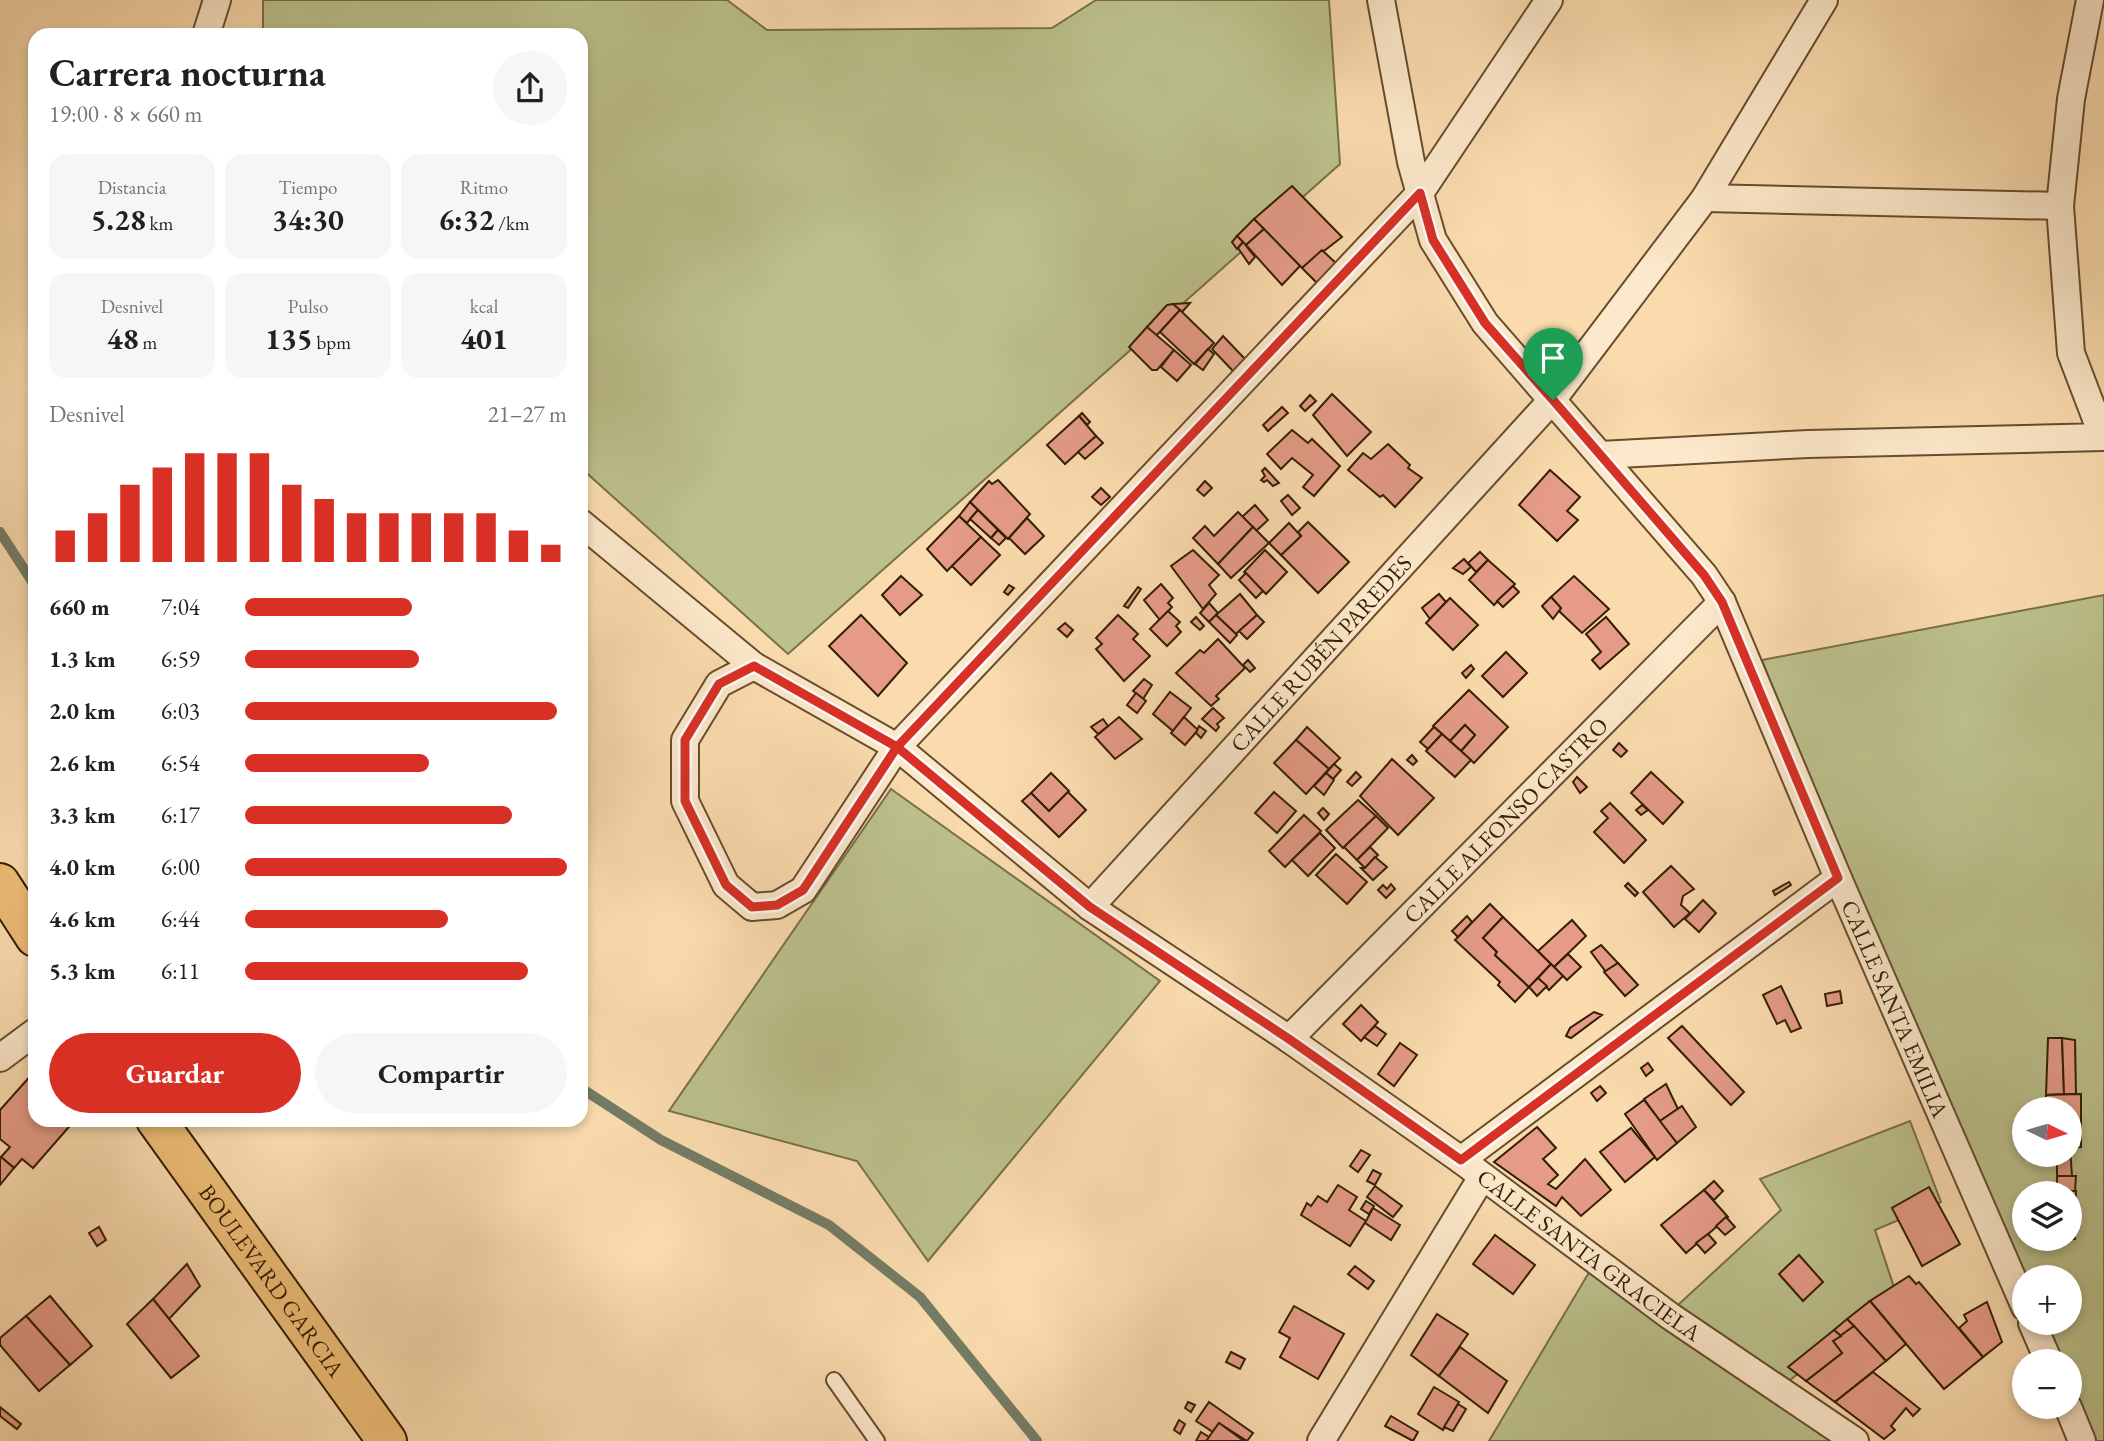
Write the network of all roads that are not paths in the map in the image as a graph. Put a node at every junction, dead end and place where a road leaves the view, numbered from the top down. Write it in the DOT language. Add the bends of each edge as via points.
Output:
graph roads {
  1 [pos="217,0"];
  2 [pos="1381,0"];
  3 [pos="1549,0"];
  4 [pos="1825,0"];
  5 [pos="2090,0"];
  6 [pos="208,28"];
  7 [pos="1420,193"];
  8 [pos="1705,198"];
  9 [pos="2060,206"];
  10 [pos="1553,400"];
  11 [pos="2104,437"];
  12 [pos="1600,455"];
  13 [pos="588,529"];
  14 [pos="1722,602"];
  15 [pos="754,666"];
  16 [pos="897,747"];
  17 [pos="1838,878"];
  18 [pos="0,883"];
  19 [pos="1090,907"];
  20 [pos="28,926"];
  21 [pos="28,1037"];
  22 [pos="1289,1039"];
  23 [pos="0,1058"];
  24 [pos="161,1127"];
  25 [pos="1461,1160"];
  26 [pos="1482,1177"];
  27 [pos="2012,1277"];
  28 [pos="834,1380"];
  29 [pos="2073,1419"];
  30 [pos="387,1441"];
  31 [pos="877,1441"];
  32 [pos="1321,1441"];
  33 [pos="1855,1441"];
  34 [pos="2082,1441"];
  1 -- 6 [label="street"];
  2 -- 7 [label="street, CALLE SANTA EMILIA"];
  3 -- 7 [label="street"];
  4 -- 8 [label="street, CALLE RUBÉN PAREDES"];
  5 -- 9 [label="street" via="2071,99"];
  7 -- 10 [label="street, CALLE SANTA EMILIA" via="1433,240 1485,323"];
  7 -- 16 [label="street"];
  8 -- 9 [label="street"];
  8 -- 10 [label="street, CALLE RUBÉN PAREDES"];
  9 -- 11 [label="street" via="2071,353"];
  10 -- 12 [label="street, CALLE SANTA EMILIA"];
  10 -- 19 [label="street, CALLE RUBÉN PAREDES"];
  11 -- 12 [label="street" via="1808,444"];
  12 -- 14 [label="street, CALLE SANTA EMILIA"];
  13 -- 15 [label="street, CALLE SANTA GRACIELA"];
  14 -- 17 [label="street, CALLE SANTA EMILIA"];
  14 -- 22 [label="street, CALLE ALFONSO CASTRO"];
  15 -- 16 [label="street, CALLE SANTA GRACIELA"];
  15 -- 16 [label="street" via="719,684 685,740 685,801 726,885 752,907 777,905 803,890"];
  16 -- 19 [label="street, CALLE SANTA GRACIELA"];
  17 -- 25 [label="street"];
  17 -- 27 [label="street, CALLE SANTA EMILIA"];
  18 -- 20 [label="main road"];
  19 -- 22 [label="street, CALLE SANTA GRACIELA"];
  21 -- 23 [label="street"];
  22 -- 25 [label="street, CALLE SANTA GRACIELA"];
  24 -- 30 [label="main road, BOULEVARD GARCIA"];
  25 -- 26 [label="street, CALLE SANTA GRACIELA"];
  26 -- 32 [label="street"];
  26 -- 33 [label="street, CALLE SANTA GRACIELA" via="1670,1316"];
  28 -- 31 [label="lane"];
  29 -- 34 [label="street"];
}
